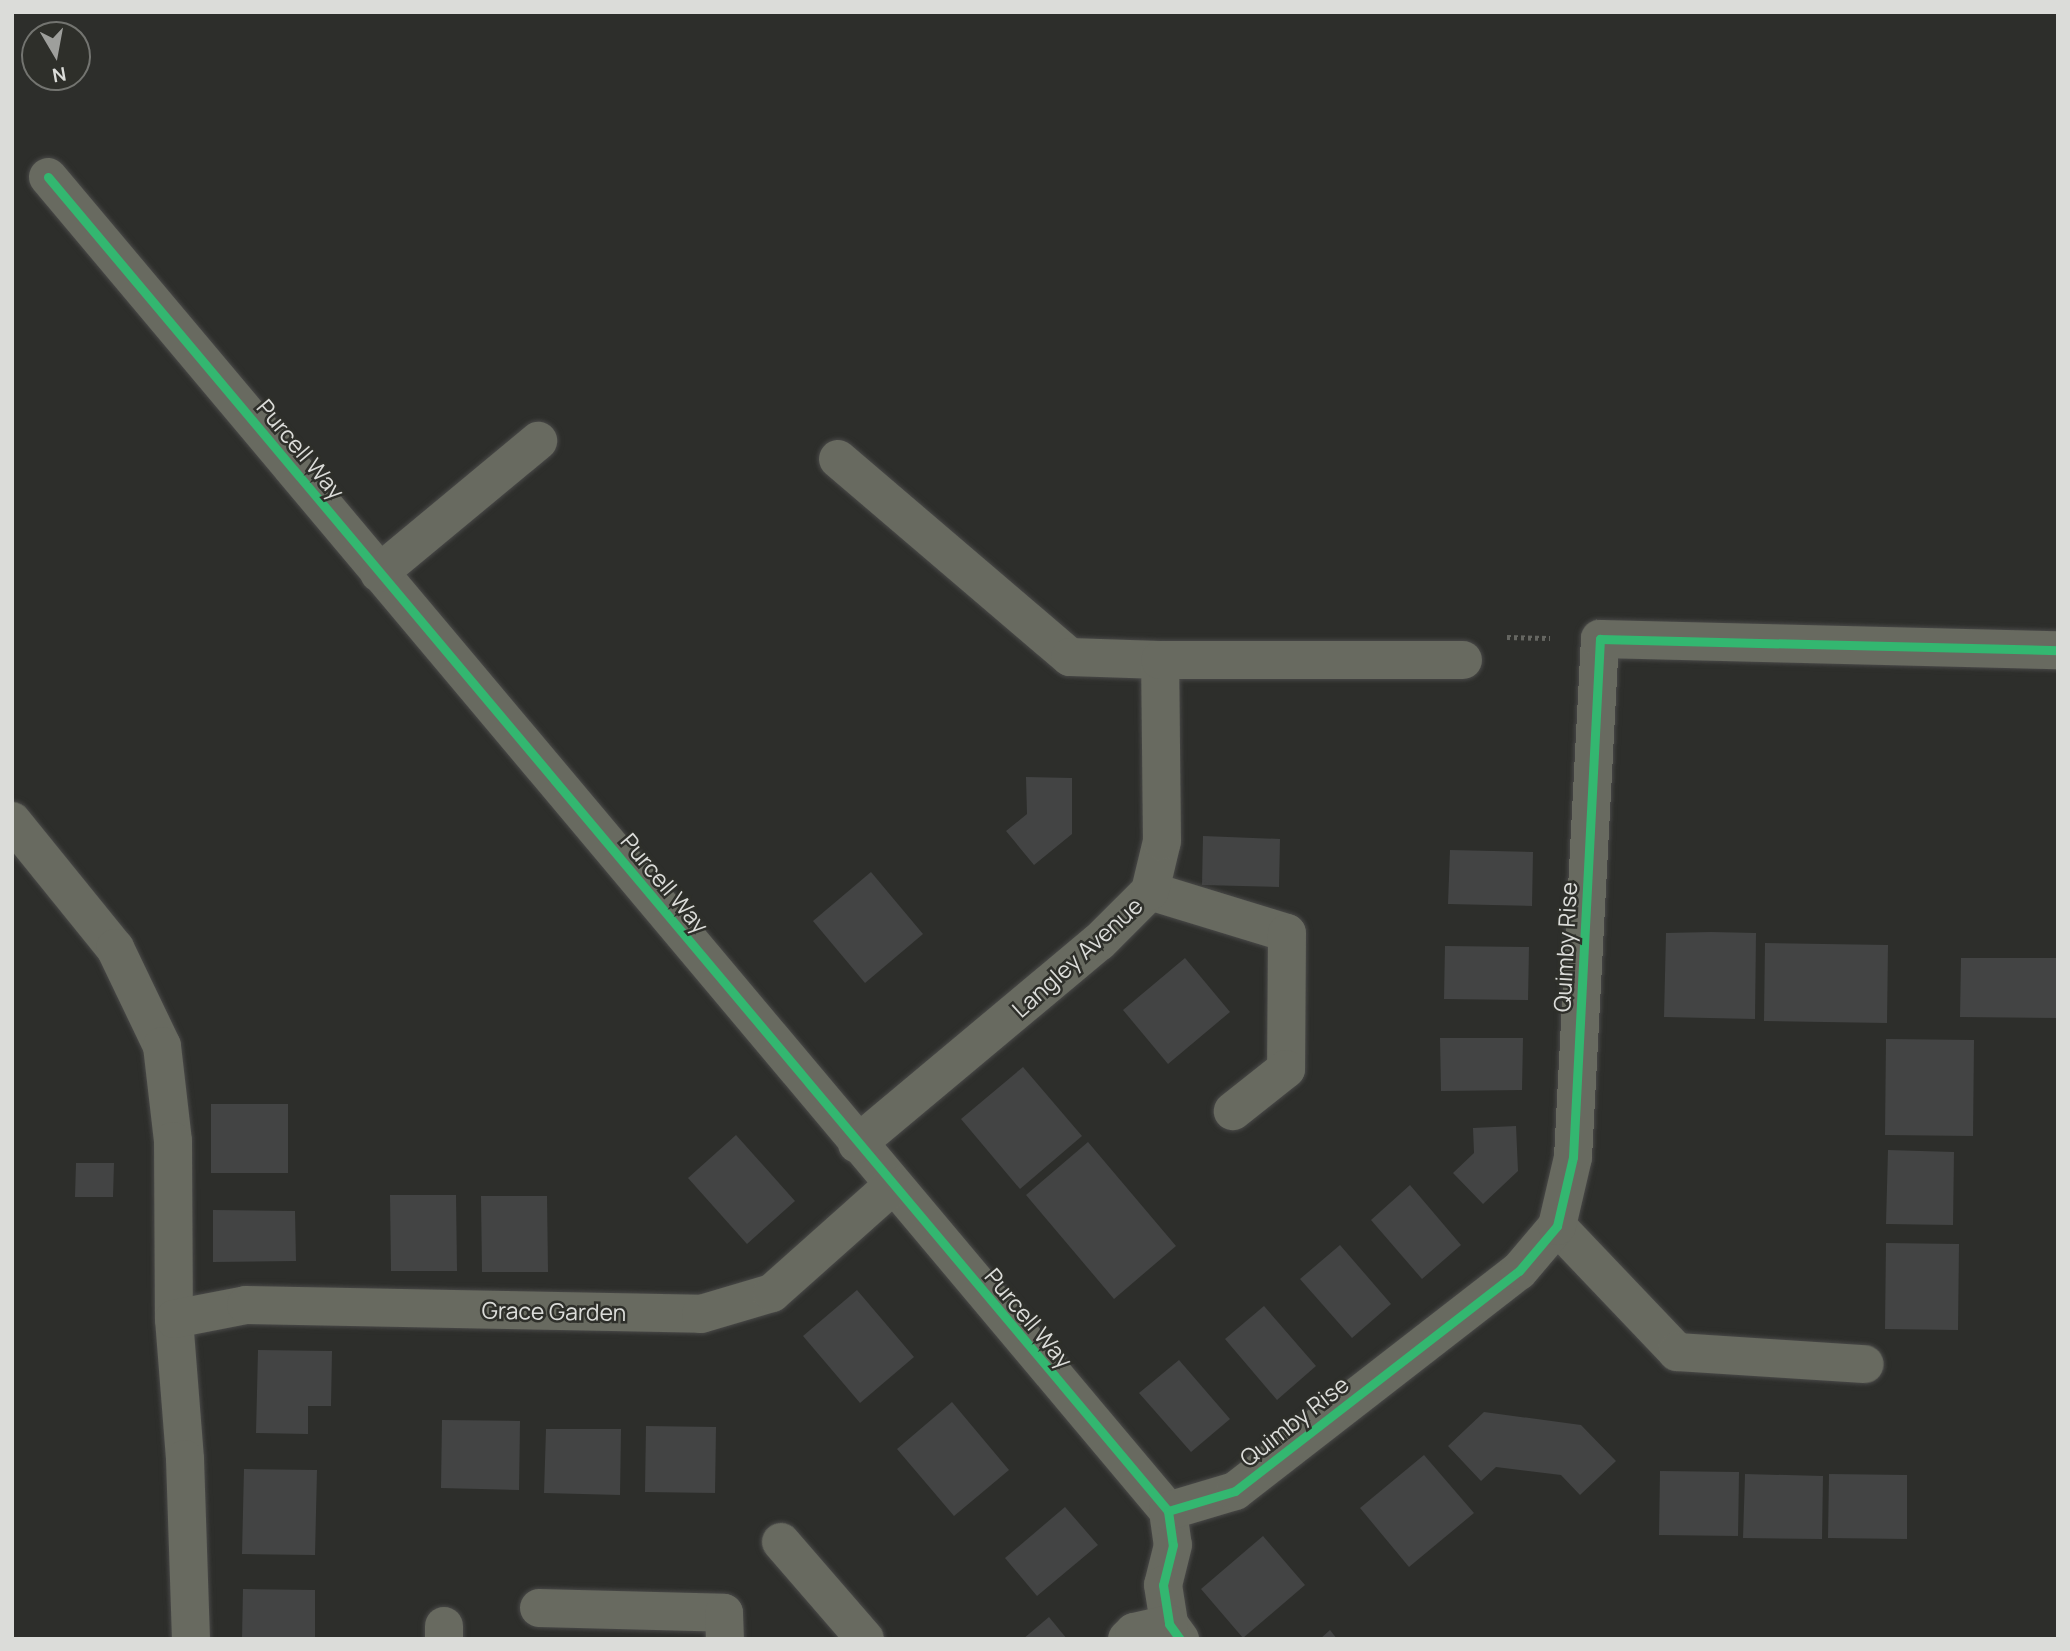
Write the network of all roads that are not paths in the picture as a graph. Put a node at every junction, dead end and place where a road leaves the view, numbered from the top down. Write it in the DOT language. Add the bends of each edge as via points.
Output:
graph roads {
  1 [pos="48,177"];
  2 [pos="538,441"];
  3 [pos="838,459"];
  4 [pos="379,573"];
  5 [pos="2058,650"];
  6 [pos="1160,660"];
  7 [pos="1464,660"];
  8 [pos="12,821"];
  9 [pos="1150,891"];
  10 [pos="1233,1111"];
  11 [pos="857,1144"];
  12 [pos="892,1186"];
  13 [pos="1557,1226"];
  14 [pos="174,1319"];
  15 [pos="1865,1364"];
  16 [pos="1168,1511"];
  17 [pos="781,1542"];
  18 [pos="539,1608"];
  19 [pos="1175,1631"];
  20 [pos="191,1639"];
  21 [pos="725,1639"];
  22 [pos="865,1639"];
  23 [pos="1127,1639"];
  1 -- 4 [label="street, Purcell Way"];
  2 -- 4 [label="street"];
  3 -- 6 [label="street" via="1070,657"];
  4 -- 11 [label="street, Purcell Way"];
  5 -- 13 [label="street, Quimby Rise" via="1600,639 1573,1157"];
  6 -- 7 [label="street"];
  6 -- 9 [label="street, Langley Avenue" via="1162,841"];
  8 -- 14 [label="street" via="115,948 162,1046 173,1141"];
  9 -- 10 [label="street" via="1287,933 1286,1069"];
  9 -- 11 [label="street, Langley Avenue" via="1099,942"];
  11 -- 12 [label="street, Purcell Way"];
  12 -- 14 [label="street, Grace Garden" via="772,1293 701,1314 246,1306"];
  12 -- 16 [label="street, Purcell Way"];
  13 -- 15 [label="street" via="1677,1352"];
  13 -- 16 [label="street, Quimby Rise" via="1519,1271 1235,1491"];
  14 -- 20 [label="street" via="185,1459"];
  16 -- 19 [label="street" via="1173,1545 1163,1585"];
  17 -- 22 [label="street"];
  18 -- 21 [label="street" via="724,1613"];
  19 -- 23 [label="street" via="1135,1632"];
}
